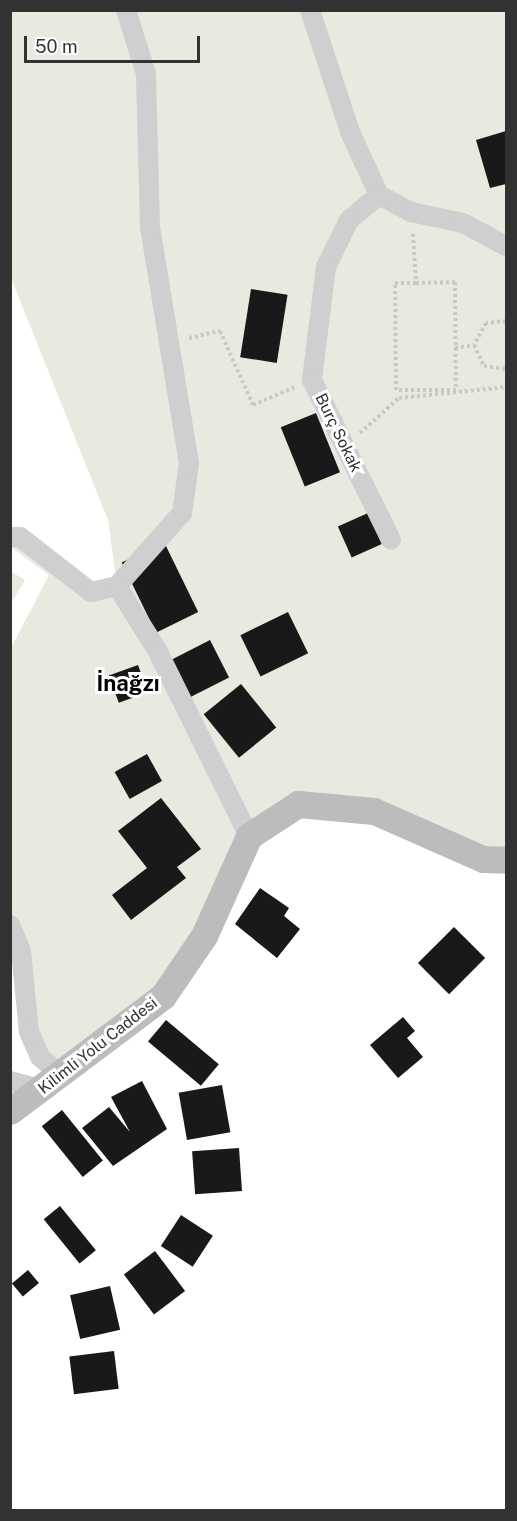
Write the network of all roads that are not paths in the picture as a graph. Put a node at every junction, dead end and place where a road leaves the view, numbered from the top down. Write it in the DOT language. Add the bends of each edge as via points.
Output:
graph roads {
  1 [pos="126,10"];
  2 [pos="310,10"];
  3 [pos="379,195"];
  4 [pos="507,246"];
  5 [pos="10,537"];
  6 [pos="391,540"];
  7 [pos="117,586"];
  8 [pos="249,836"];
  9 [pos="507,860"];
  10 [pos="10,925"];
  11 [pos="10,1081"];
  12 [pos="53,1083"];
  13 [pos="10,1111"];
  1 -- 7 [label="street" via="146,74 150,228 189,463 182,513"];
  2 -- 3 [label="street" via="350,132"];
  3 -- 4 [label="street" via="411,212 463,223"];
  3 -- 6 [label="street, Burç Sokak" via="349,220 326,267 312,380"];
  5 -- 7 [label="street" via="20,537 91,592"];
  7 -- 8 [label="street" via="157,650"];
  8 -- 9 [label="main road" via="298,804 374,811 483,859"];
  8 -- 12 [label="main road, Kilimli Yolu Caddesi" via="204,936 163,996"];
  10 -- 12 [label="street" via="21,951 29,1032"];
  11 -- 12 [label="street"];
  12 -- 13 [label="main road, Kilimli Yolu Caddesi"];
}
